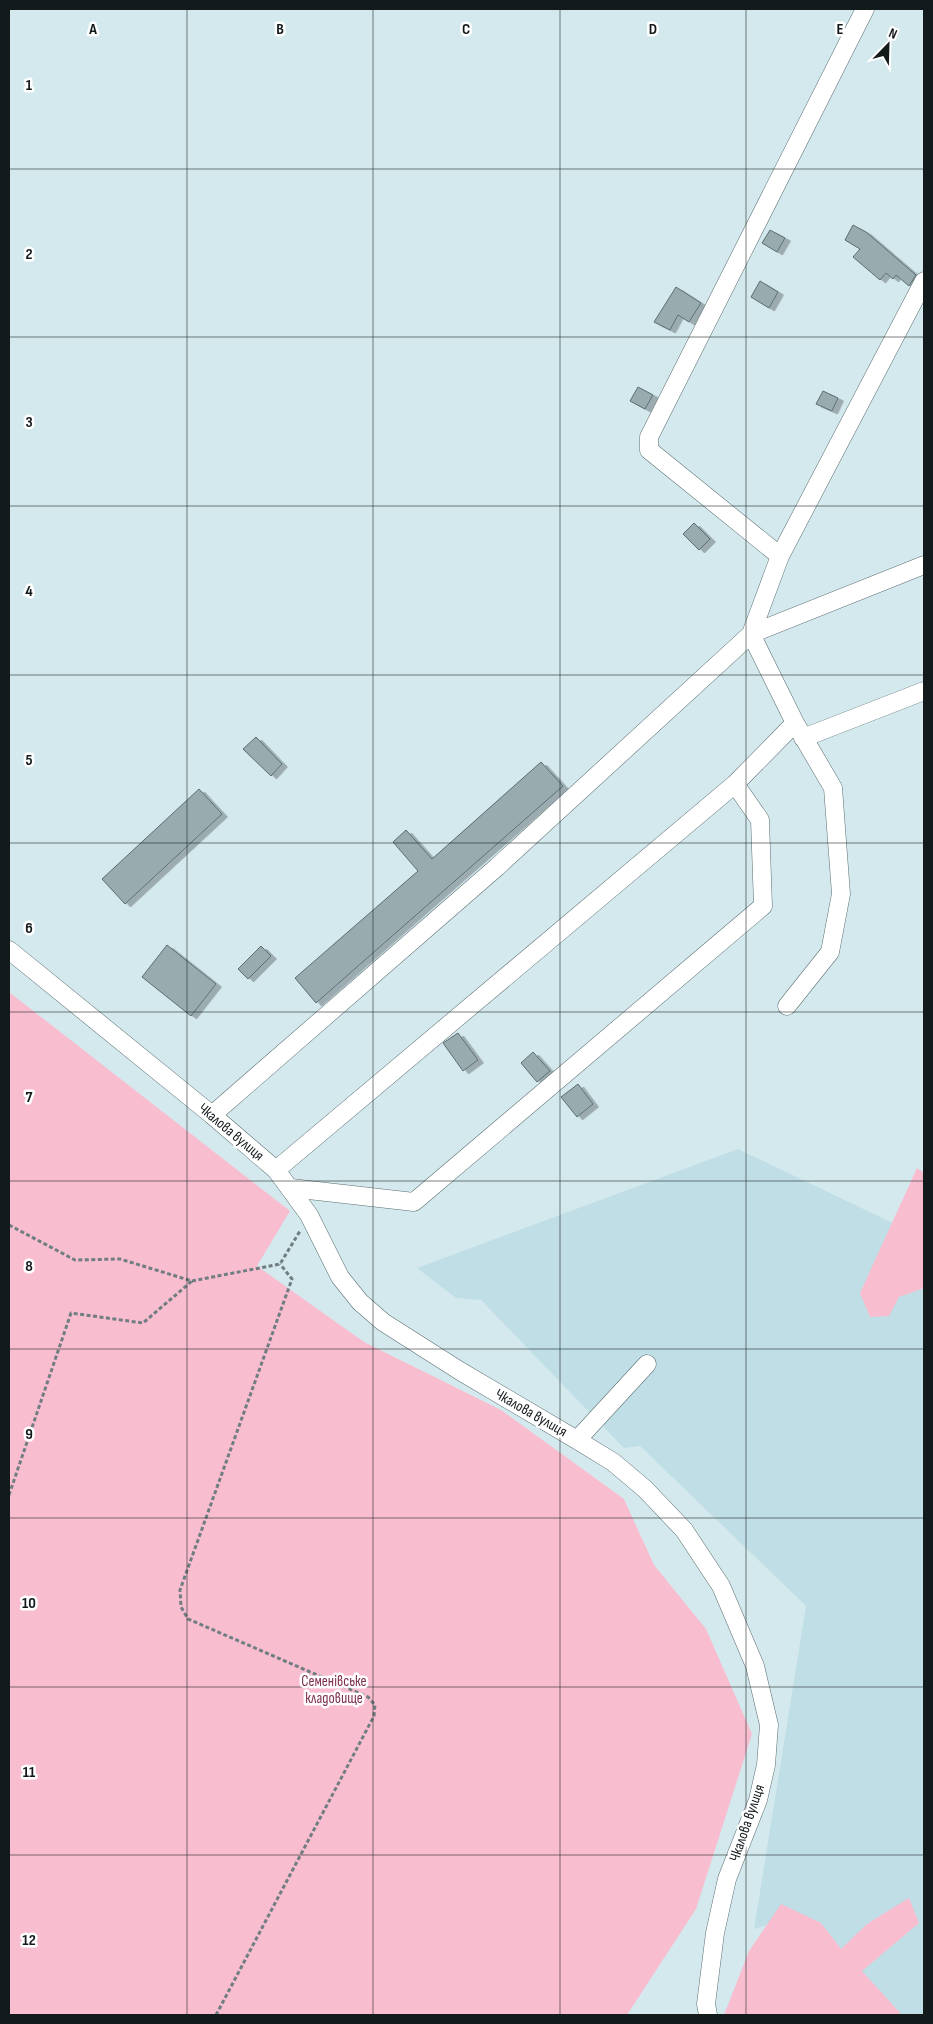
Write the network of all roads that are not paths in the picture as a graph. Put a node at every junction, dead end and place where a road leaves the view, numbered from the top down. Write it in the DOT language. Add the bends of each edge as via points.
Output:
graph roads {
  1 [pos="866,9"];
  2 [pos="924,281"];
  3 [pos="780,556"];
  4 [pos="924,566"];
  5 [pos="751,634"];
  6 [pos="924,691"];
  7 [pos="799,730"];
  8 [pos="735,784"];
  9 [pos="9,950"];
  10 [pos="787,1006"];
  11 [pos="212,1115"];
  12 [pos="276,1170"];
  13 [pos="291,1188"];
  14 [pos="647,1364"];
  15 [pos="577,1440"];
  16 [pos="704,2011"];
  1 -- 3 [label="street" via="649,437 649,450"];
  2 -- 3 [label="street"];
  3 -- 5 [label="street"];
  4 -- 5 [label="street"];
  5 -- 7 [label="street"];
  5 -- 11 [label="street" via="497,867"];
  6 -- 7 [label="street"];
  7 -- 8 [label="street"];
  7 -- 10 [label="street" via="833,788 841,894 830,952"];
  8 -- 12 [label="street"];
  8 -- 13 [label="street" via="760,820 763,906 414,1202"];
  9 -- 11 [label="street, Чкалова вулиця"];
  11 -- 12 [label="street, Чкалова вулиця"];
  12 -- 13 [label="street, Чкалова вулиця"];
  13 -- 15 [label="street, Чкалова вулиця" via="340,1277 360,1302 383,1322 460,1371"];
  14 -- 15 [label="street"];
  15 -- 16 [label="street, Чкалова вулиця" via="613,1462 645,1489 684,1530 721,1586 755,1666 769,1725 766,1765 758,1800 727,1879 714,1933"];
}
